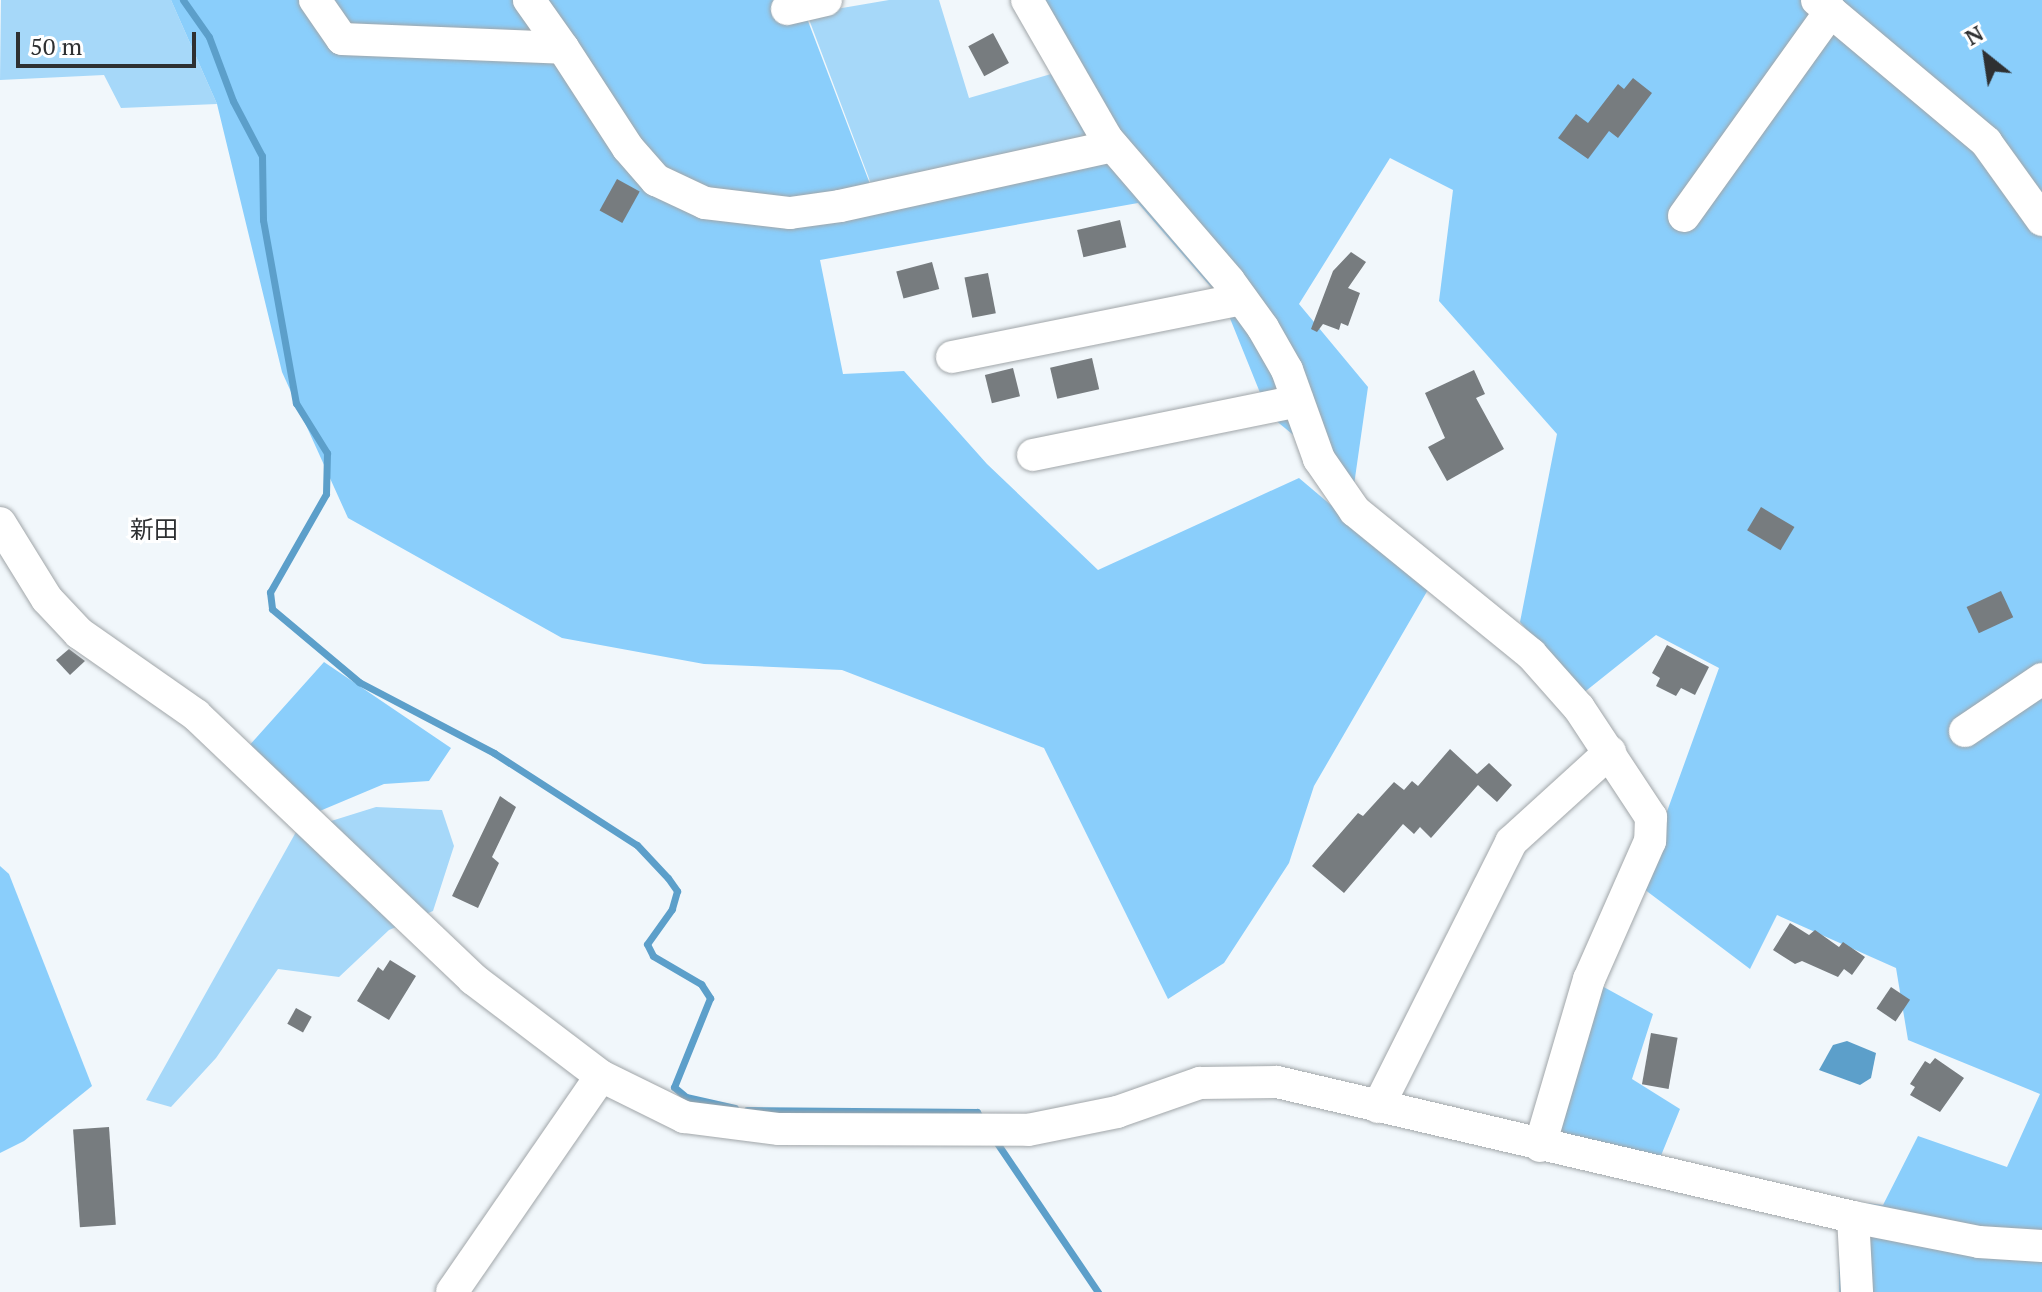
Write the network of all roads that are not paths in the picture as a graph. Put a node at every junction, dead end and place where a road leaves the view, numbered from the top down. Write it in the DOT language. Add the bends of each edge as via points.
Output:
graph roads {
  1 [pos="315,0"];
  2 [pos="529,0"];
  3 [pos="826,0"];
  4 [pos="1027,0"];
  5 [pos="1824,6"];
  6 [pos="787,9"];
  7 [pos="563,48"];
  8 [pos="1112,146"];
  9 [pos="1684,216"];
  10 [pos="2042,220"];
  11 [pos="1241,299"];
  12 [pos="952,357"];
  13 [pos="1298,401"];
  14 [pos="1033,455"];
  15 [pos="0,523"];
  16 [pos="2042,679"];
  17 [pos="1965,731"];
  18 [pos="1610,752"];
  19 [pos="601,1076"];
  20 [pos="1378,1107"];
  21 [pos="1540,1146"];
  22 [pos="1853,1217"];
  23 [pos="2042,1246"];
  24 [pos="452,1292"];
  25 [pos="1857,1292"];
  1 -- 7 [label="street" via="342,39"];
  2 -- 7 [label="street"];
  3 -- 6 [label="street"];
  4 -- 8 [label="street"];
  5 -- 9 [label="street"];
  5 -- 10 [label="street" via="1986,142"];
  7 -- 8 [label="street" via="628,148 656,180 705,203 790,213 828,208"];
  8 -- 11 [label="street"];
  11 -- 12 [label="street"];
  11 -- 13 [label="street" via="1287,370"];
  13 -- 14 [label="street"];
  13 -- 18 [label="street" via="1319,459 1355,511 1531,654"];
  15 -- 19 [label="street" via="47,599 79,633 196,715 473,979"];
  16 -- 17 [label="street"];
  18 -- 20 [label="street" via="1511,842"];
  18 -- 21 [label="street" via="1651,817 1650,841 1589,979"];
  19 -- 20 [label="street" via="684,1117 779,1129 1028,1130 1117,1112 1200,1083 1277,1082"];
  19 -- 24 [label="street"];
  20 -- 21 [label="street"];
  21 -- 22 [label="street"];
  22 -- 23 [label="street" via="1979,1242"];
  22 -- 25 [label="street"];
}
